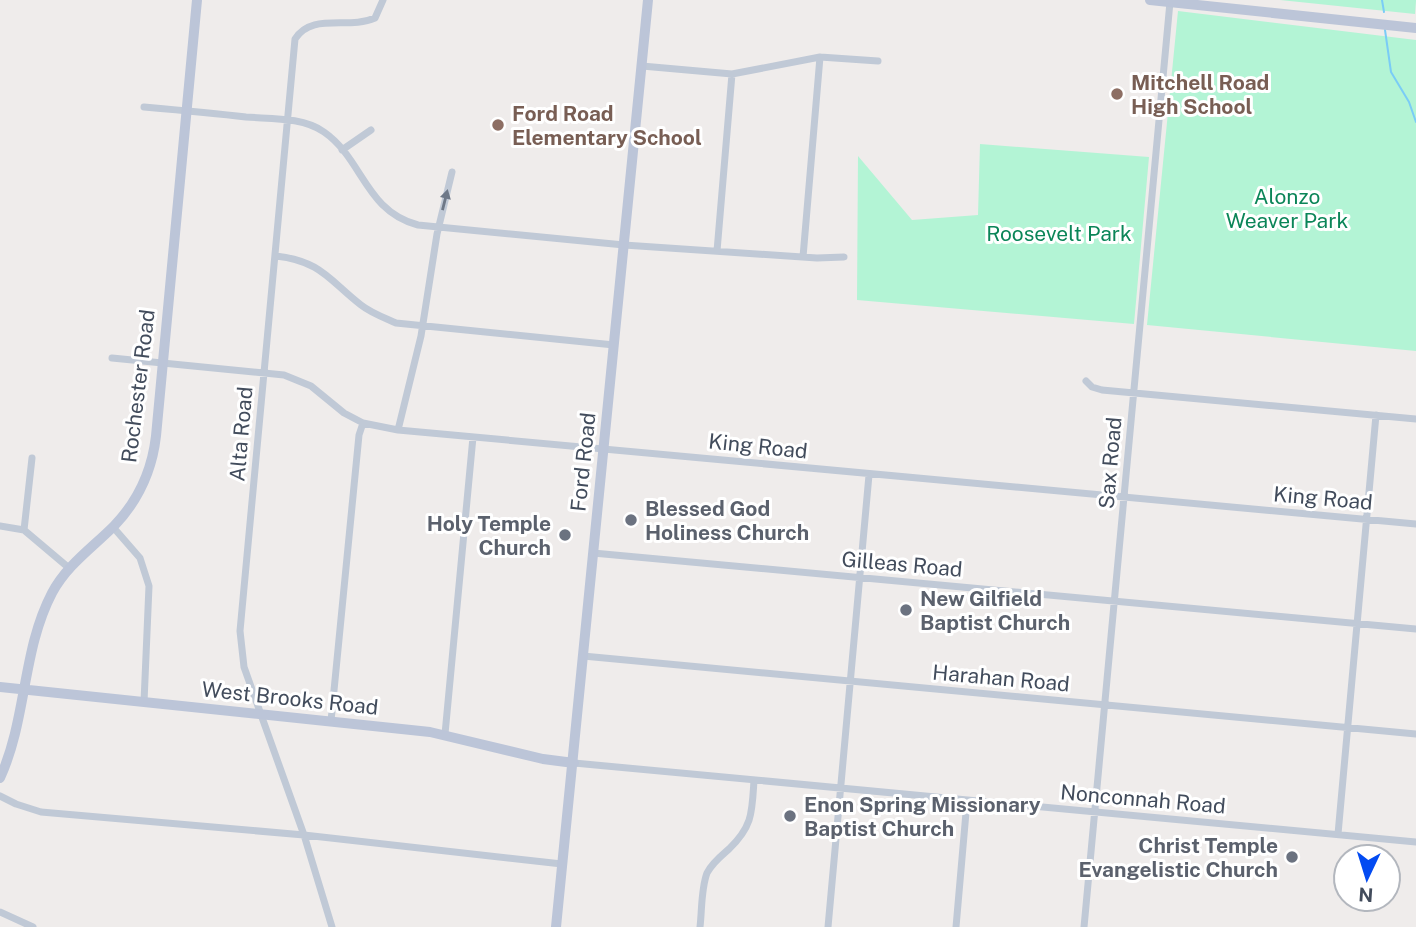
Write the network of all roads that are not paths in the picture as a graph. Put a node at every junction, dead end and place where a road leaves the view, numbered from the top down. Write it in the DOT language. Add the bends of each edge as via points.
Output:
graph roads {
  1 [pos="197,0"];
  2 [pos="383,0"];
  3 [pos="648,0"];
  4 [pos="1150,0"];
  5 [pos="1170,2"];
  6 [pos="1416,28"];
  7 [pos="820,57"];
  8 [pos="878,61"];
  9 [pos="642,66"];
  10 [pos="733,74"];
  11 [pos="144,107"];
  12 [pos="186,111"];
  13 [pos="288,121"];
  14 [pos="371,130"];
  15 [pos="342,150"];
  16 [pos="452,172"];
  17 [pos="438,228"];
  18 [pos="624,245"];
  19 [pos="717,251"];
  20 [pos="276,256"];
  21 [pos="803,257"];
  22 [pos="844,257"];
  23 [pos="423,327"];
  24 [pos="614,345"];
  25 [pos="112,358"];
  26 [pos="162,363"];
  27 [pos="264,372"];
  28 [pos="1086,381"];
  29 [pos="1134,393"];
  30 [pos="1376,415"];
  31 [pos="1416,419"];
  32 [pos="363,423"];
  33 [pos="398,430"];
  34 [pos="474,437"];
  35 [pos="604,449"];
  36 [pos="32,458"];
  37 [pos="869,475"];
  38 [pos="1125,497"];
  39 [pos="1367,520"];
  40 [pos="1416,524"];
  41 [pos="0,526"];
  42 [pos="113,527"];
  43 [pos="24,530"];
  44 [pos="593,553"];
  45 [pos="69,568"];
  46 [pos="860,577"];
  47 [pos="1116,601"];
  48 [pos="1359,622"];
  49 [pos="1416,629"];
  50 [pos="583,656"];
  51 [pos="851,682"];
  52 [pos="0,687"];
  53 [pos="23,689"];
  54 [pos="144,702"];
  55 [pos="1106,705"];
  56 [pos="259,715"];
  57 [pos="331,721"];
  58 [pos="1348,727"];
  59 [pos="445,734"];
  60 [pos="1416,734"];
  61 [pos="574,763"];
  62 [pos="0,778"];
  63 [pos="754,780"];
  64 [pos="841,789"];
  65 [pos="0,796"];
  66 [pos="967,800"];
  67 [pos="1096,811"];
  68 [pos="1338,834"];
  69 [pos="304,835"];
  70 [pos="1416,842"];
  71 [pos="562,864"];
  72 [pos="0,912"];
  73 [pos="33,927"];
  74 [pos="332,927"];
  75 [pos="556,927"];
  76 [pos="700,927"];
  77 [pos="828,927"];
  78 [pos="956,927"];
  79 [pos="1084,927"];
  1 -- 12 [label="street, Rochester Road"];
  2 -- 13 [label="street, Alta Road" via="375,18 362,24 312,24 300,30 295,39"];
  3 -- 9 [label="street, Ford Road"];
  4 -- 5 [label="street"];
  5 -- 6 [label="street"];
  5 -- 29 [label="street, Sax Road"];
  7 -- 8 [label="street"];
  7 -- 10 [label="street"];
  7 -- 21 [label="street"];
  9 -- 10 [label="street"];
  9 -- 18 [label="street, Ford Road"];
  10 -- 19 [label="street"];
  11 -- 12 [label="street"];
  12 -- 13 [label="street"];
  12 -- 26 [label="street, Rochester Road"];
  13 -- 15 [label="street" via="318,128"];
  13 -- 20 [label="street, Alta Road"];
  14 -- 15 [label="street"];
  15 -- 17 [label="street" via="388,211 413,224"];
  17 -- 16 [label="street, one-way"];
  17 -- 18 [label="street"];
  17 -- 23 [label="street"];
  18 -- 19 [label="street"];
  18 -- 24 [label="street, Ford Road"];
  19 -- 21 [label="street"];
  20 -- 23 [label="street" via="314,266 364,308 396,323"];
  20 -- 27 [label="street, Alta Road"];
  21 -- 22 [label="street"];
  23 -- 24 [label="street"];
  23 -- 33 [label="street"];
  24 -- 35 [label="street, Ford Road"];
  25 -- 26 [label="street, King Road"];
  26 -- 27 [label="street, King Road"];
  26 -- 42 [label="street, Rochester Road" via="150,466 135,499"];
  27 -- 32 [label="street, King Road" via="304,382"];
  27 -- 56 [label="street, Alta Road" via="240,631 244,668"];
  28 -- 29 [label="street" via="1097,389"];
  29 -- 30 [label="street"];
  29 -- 38 [label="street, Sax Road"];
  30 -- 31 [label="street"];
  30 -- 39 [label="street"];
  32 -- 33 [label="street, King Road"];
  32 -- 57 [label="street"];
  33 -- 34 [label="street, King Road"];
  34 -- 35 [label="street, King Road"];
  34 -- 59 [label="street"];
  35 -- 37 [label="street, King Road"];
  35 -- 44 [label="street, Ford Road"];
  36 -- 43 [label="street"];
  37 -- 38 [label="street, King Road"];
  37 -- 46 [label="street"];
  38 -- 39 [label="street, King Road"];
  38 -- 47 [label="street, Sax Road"];
  39 -- 40 [label="street, King Road"];
  39 -- 48 [label="street"];
  41 -- 43 [label="street"];
  42 -- 45 [label="street, Rochester Road"];
  42 -- 54 [label="street" via="140,558 149,586"];
  43 -- 45 [label="street"];
  44 -- 46 [label="street, Gilleas Road"];
  44 -- 50 [label="street, Ford Road"];
  45 -- 53 [label="street, Rochester Road" via="46,607"];
  46 -- 47 [label="street, Gilleas Road"];
  46 -- 51 [label="street"];
  47 -- 48 [label="street, Gilleas Road"];
  47 -- 55 [label="street, Sax Road"];
  48 -- 49 [label="street, Gilleas Road"];
  48 -- 58 [label="street"];
  50 -- 51 [label="street, Harahan Road"];
  50 -- 61 [label="street, Ford Road"];
  51 -- 55 [label="street, Harahan Road"];
  51 -- 64 [label="street"];
  52 -- 53 [label="street, West Brooks Road"];
  53 -- 54 [label="street, West Brooks Road"];
  53 -- 62 [label="street, Rochester Road"];
  54 -- 56 [label="street, West Brooks Road"];
  55 -- 58 [label="street, Harahan Road"];
  55 -- 67 [label="street, Sax Road"];
  56 -- 57 [label="street, West Brooks Road"];
  56 -- 69 [label="street, Alta Road"];
  57 -- 59 [label="street, West Brooks Road"];
  58 -- 60 [label="street, Harahan Road"];
  58 -- 68 [label="street"];
  59 -- 61 [label="street, West Brooks Road" via="543,760"];
  61 -- 63 [label="street, Nonconnah Road"];
  61 -- 71 [label="street, Ford Road"];
  63 -- 64 [label="street, Nonconnah Road"];
  63 -- 76 [label="street" via="748,827 706,876"];
  64 -- 66 [label="street, Nonconnah Road"];
  64 -- 77 [label="street"];
  65 -- 69 [label="street" via="41,812"];
  66 -- 67 [label="street, Nonconnah Road"];
  66 -- 78 [label="street"];
  67 -- 68 [label="street, Nonconnah Road"];
  67 -- 79 [label="street, Sax Road"];
  68 -- 70 [label="street, Nonconnah Road"];
  69 -- 71 [label="street"];
  69 -- 74 [label="street, Alta Road"];
  71 -- 75 [label="street, Ford Road"];
  72 -- 73 [label="street"];
}
